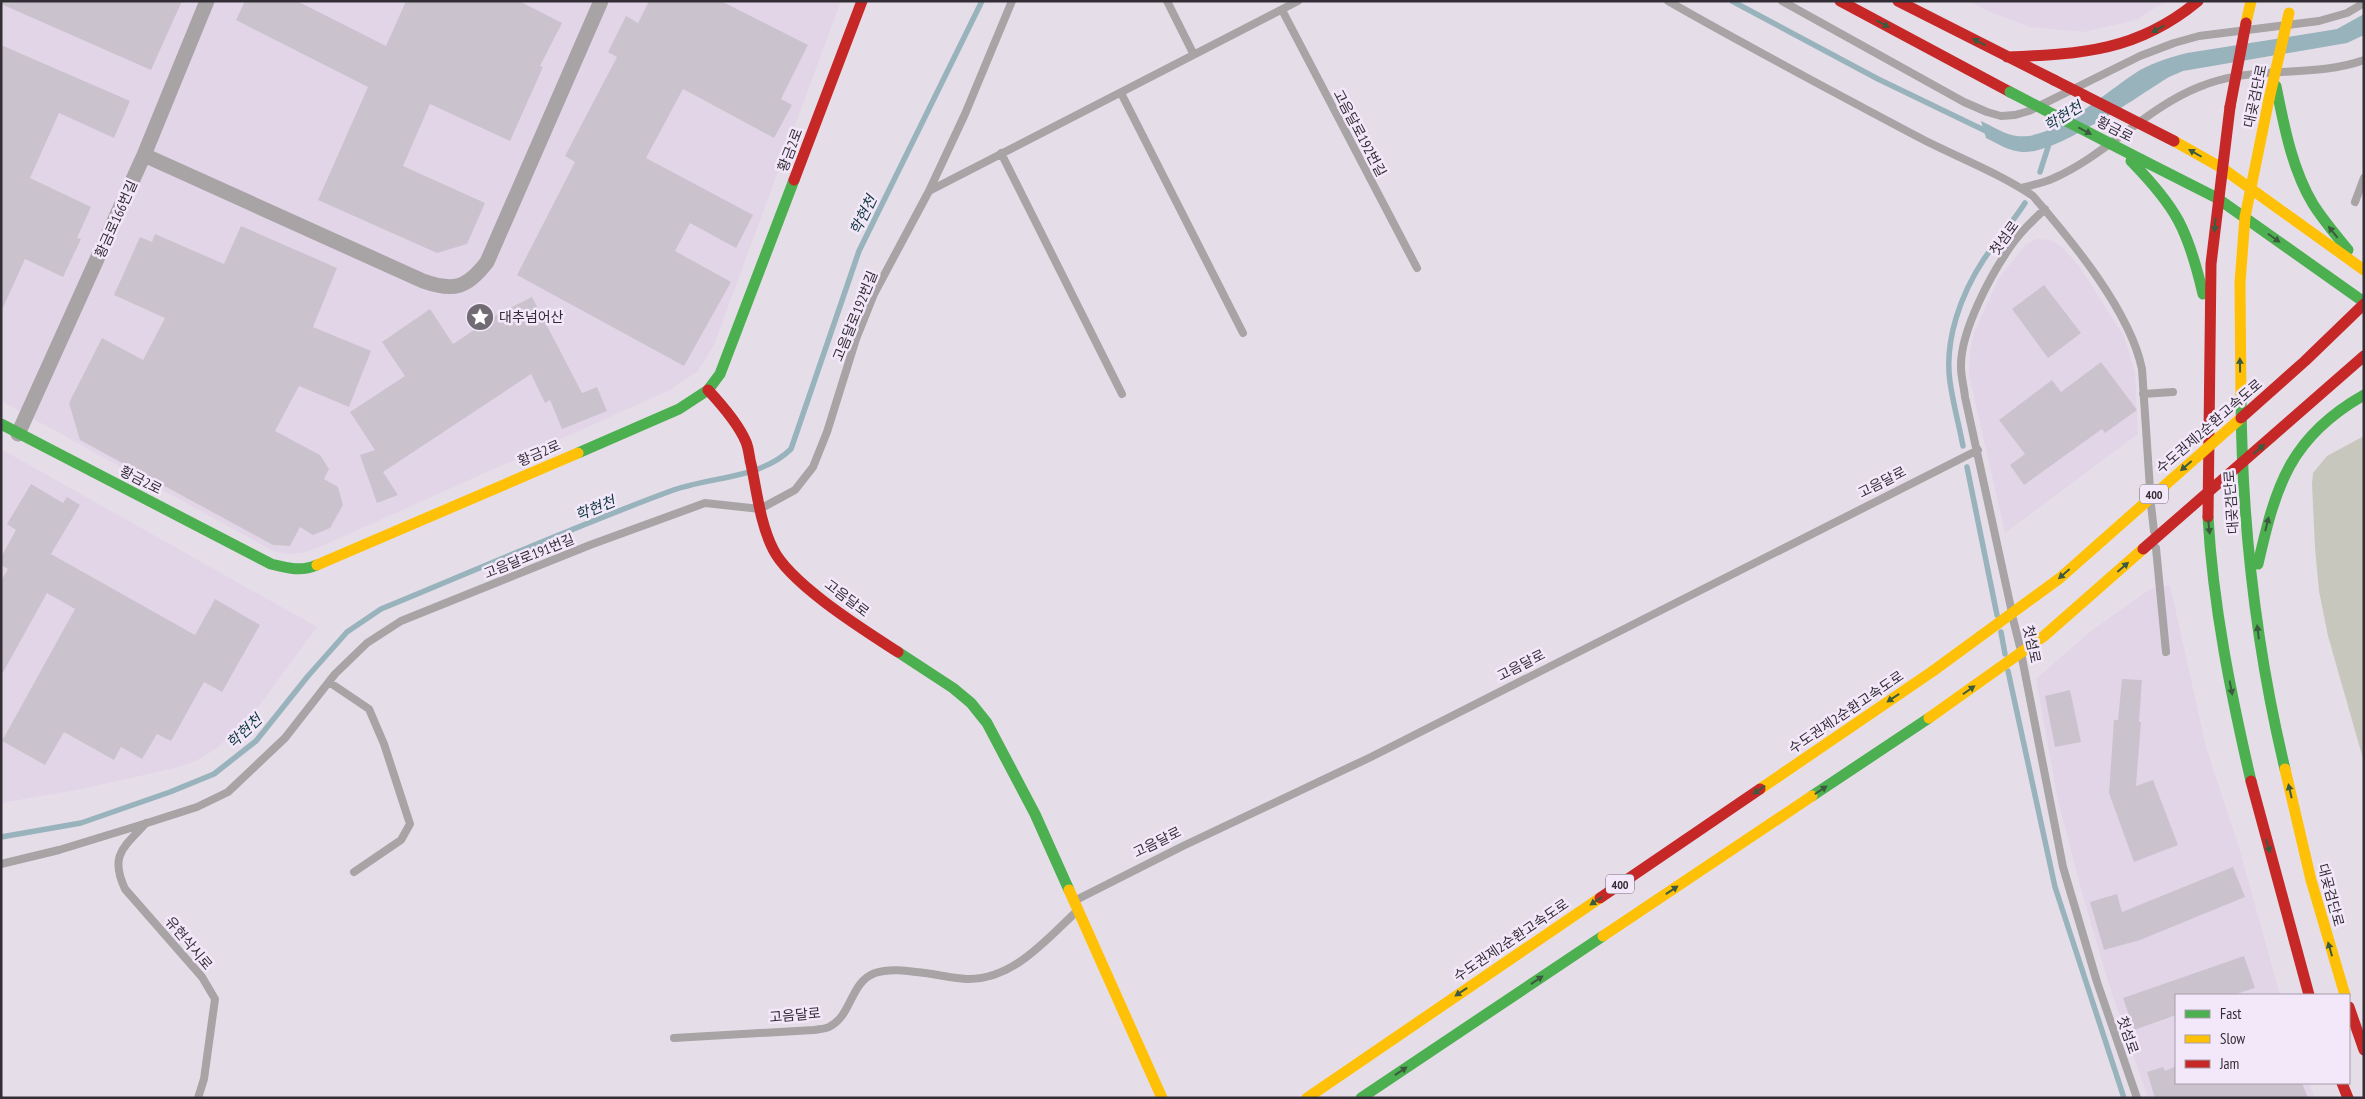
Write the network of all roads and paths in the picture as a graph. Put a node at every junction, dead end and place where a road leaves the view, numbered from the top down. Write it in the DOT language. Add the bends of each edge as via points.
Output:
graph roads {
  1 [pos="207,1"];
  2 [pos="601,1"];
  3 [pos="862,1"];
  4 [pos="1012,1"];
  5 [pos="1168,1"];
  6 [pos="1298,1"];
  7 [pos="1668,1"];
  8 [pos="1782,1"];
  9 [pos="1840,1"];
  10 [pos="1898,1"];
  11 [pos="2198,1"];
  12 [pos="2251,1"];
  13 [pos="2292,1"];
  14 [pos="2364,3"];
  15 [pos="1282,10"];
  16 [pos="1193,54"];
  17 [pos="2007,57"];
  18 [pos="2364,60"];
  19 [pos="2274,76"];
  20 [pos="1121,93"];
  21 [pos="2116,147"];
  22 [pos="1001,153"];
  23 [pos="144,155"];
  24 [pos="2222,168"];
  25 [pos="2364,178"];
  26 [pos="2021,188"];
  27 [pos="2250,189"];
  28 [pos="929,191"];
  29 [pos="2217,198"];
  30 [pos="2355,202"];
  31 [pos="2044,209"];
  32 [pos="2245,217"];
  33 [pos="1417,268"];
  34 [pos="2364,270"];
  35 [pos="2364,303"];
  36 [pos="2209,319"];
  37 [pos="2333,322"];
  38 [pos="1243,333"];
  39 [pos="2364,356"];
  40 [pos="2278,386"];
  41 [pos="708,390"];
  42 [pos="2173,392"];
  43 [pos="1122,394"];
  44 [pos="2143,394"];
  45 [pos="2364,395"];
  46 [pos="1,424"];
  47 [pos="18,434"];
  48 [pos="1978,450"];
  49 [pos="760,509"];
  50 [pos="2252,588"];
  51 [pos="2166,652"];
  52 [pos="330,682"];
  53 [pos="147,823"];
  54 [pos="1,864"];
  55 [pos="354,872"];
  56 [pos="1076,905"];
  57 [pos="2310,994"];
  58 [pos="2345,994"];
  59 [pos="2350,1010"];
  60 [pos="674,1038"];
  61 [pos="2364,1050"];
  62 [pos="2342,1084"];
  63 [pos="198,1098"];
  64 [pos="1162,1098"];
  65 [pos="1307,1098"];
  66 [pos="1361,1098"];
  67 [pos="2138,1098"];
  68 [pos="2348,1098"];
  1 -- 23 [label="street, 황금로166번길"];
  2 -- 23 [label="street" via="487,262 466,284 453,288 423,281"];
  3 -- 41 [label="main road, 황금2로" via="742,322 720,374"];
  4 -- 28 [label="lane, 고음달로192번길"];
  5 -- 16 [label="lane"];
  6 -- 15 [label="lane"];
  7 -- 26 [label="lane" via="1942,150"];
  8 -- 14 [label="lane" via="1964,102 2001,116 2029,111 2140,56 2174,43 2199,36 2328,19 2347,14"];
  9 -- 21 [label="main road, 황금로, one-way, bridge"];
  17 -- 10 [label="main road, 황금로, one-way"];
  11 -- 17 [label="main road, one-way" via="2160,29 2140,39 2075,54"];
  12 -- 24 [label="main road, 대곶검단로, bridge" via="2230,107"];
  13 -- 19 [label="main road, 대곶검단로, bridge"];
  15 -- 16 [label="lane"];
  15 -- 33 [label="lane, 고음달로192번길"];
  16 -- 20 [label="lane"];
  24 -- 17 [label="main road, 황금로, one-way, bridge"];
  18 -- 26 [label="lane" via="2335,68 2256,72 2218,79 2182,94 2066,172"];
  19 -- 27 [label="main road, 대곶검단로, bridge"];
  34 -- 19 [label="main road, one-way" via="2323,219 2310,197 2288,141"];
  20 -- 22 [label="lane"];
  20 -- 38 [label="lane"];
  21 -- 29 [label="main road, 황금로, bridge"];
  21 -- 36 [label="main road" via="2164,196 2186,231"];
  22 -- 28 [label="lane"];
  22 -- 43 [label="lane"];
  23 -- 47 [label="street, 황금로166번길"];
  24 -- 27 [label="main road, 황금로"];
  24 -- 29 [label="main road, 대곶검단로"];
  25 -- 30 [label="lane"];
  26 -- 31 [label="lane"];
  27 -- 32 [label="main road, 대곶검단로"];
  27 -- 34 [label="main road, 황금로"];
  28 -- 49 [label="lane, 고음달로192번길" via="874,294 813,468 795,490"];
  29 -- 32 [label="main road, 황금로"];
  29 -- 36 [label="main road, 대곶검단로, one-way"];
  31 -- 44 [label="lane" via="2107,293 2131,333 2139,351"];
  31 -- 48 [label="lane, 첫섬로" via="2012,244 1989,282 1965,342 1961,365"];
  32 -- 35 [label="main road, 황금로, one-way"];
  50 -- 32 [label="main road, 대곶검단로, one-way" via="2241,437 2240,283"];
  35 -- 65 [label="main road, 수도권제2순환고속도로 / 400, one-way, bridge" via="2305,361 2060,578 1934,671"];
  36 -- 57 [label="main road, 대곶검단로, one-way" via="2208,519 2219,620 2238,724 2263,830"];
  37 -- 40 [label="lane" via="2324,351 2314,365"];
  66 -- 39 [label="main road, 400, one-way, bridge" via="1929,718 2044,636"];
  41 -- 47 [label="main road, 황금2로" via="679,409 308,569 289,569 271,564"];
  41 -- 49 [label="main road, 고음달로" via="746,442"];
  42 -- 44 [label="lane"];
  44 -- 51 [label="lane"];
  50 -- 45 [label="main road, one-way" via="2274,498 2289,465 2314,429 2330,415"];
  46 -- 47 [label="main road, 황금2로"];
  48 -- 56 [label="lane, 고음달로" via="1371,757 1183,846"];
  48 -- 67 [label="lane, 첫섬로" via="2063,867 2097,982"];
  49 -- 52 [label="lane, 고음달로191번길" via="705,503 451,600 401,621 367,643"];
  49 -- 56 [label="main road, 고음달로" via="773,550 794,577 858,626 953,688 987,722 1031,805"];
  58 -- 50 [label="main road, 대곶검단로, one-way" via="2311,880 2275,728"];
  52 -- 53 [label="lane, 고음달로191번길" via="285,738 228,792 197,807"];
  52 -- 55 [label="lane" via="369,709 410,824 401,840"];
  53 -- 54 [label="lane, 고음달로191번길"];
  53 -- 63 [label="lane, 유현삭시로" via="118,858 118,873 125,889 202,977 215,999 204,1079"];
  56 -- 60 [label="lane, 고음달로" via="1038,948 1001,972 967,979 888,970 874,973 860,983 838,1021 829,1027"];
  56 -- 64 [label="main road, 고음달로"];
  59 -- 61 [label="main road"];
  62 -- 68 [label="main road"];
}
